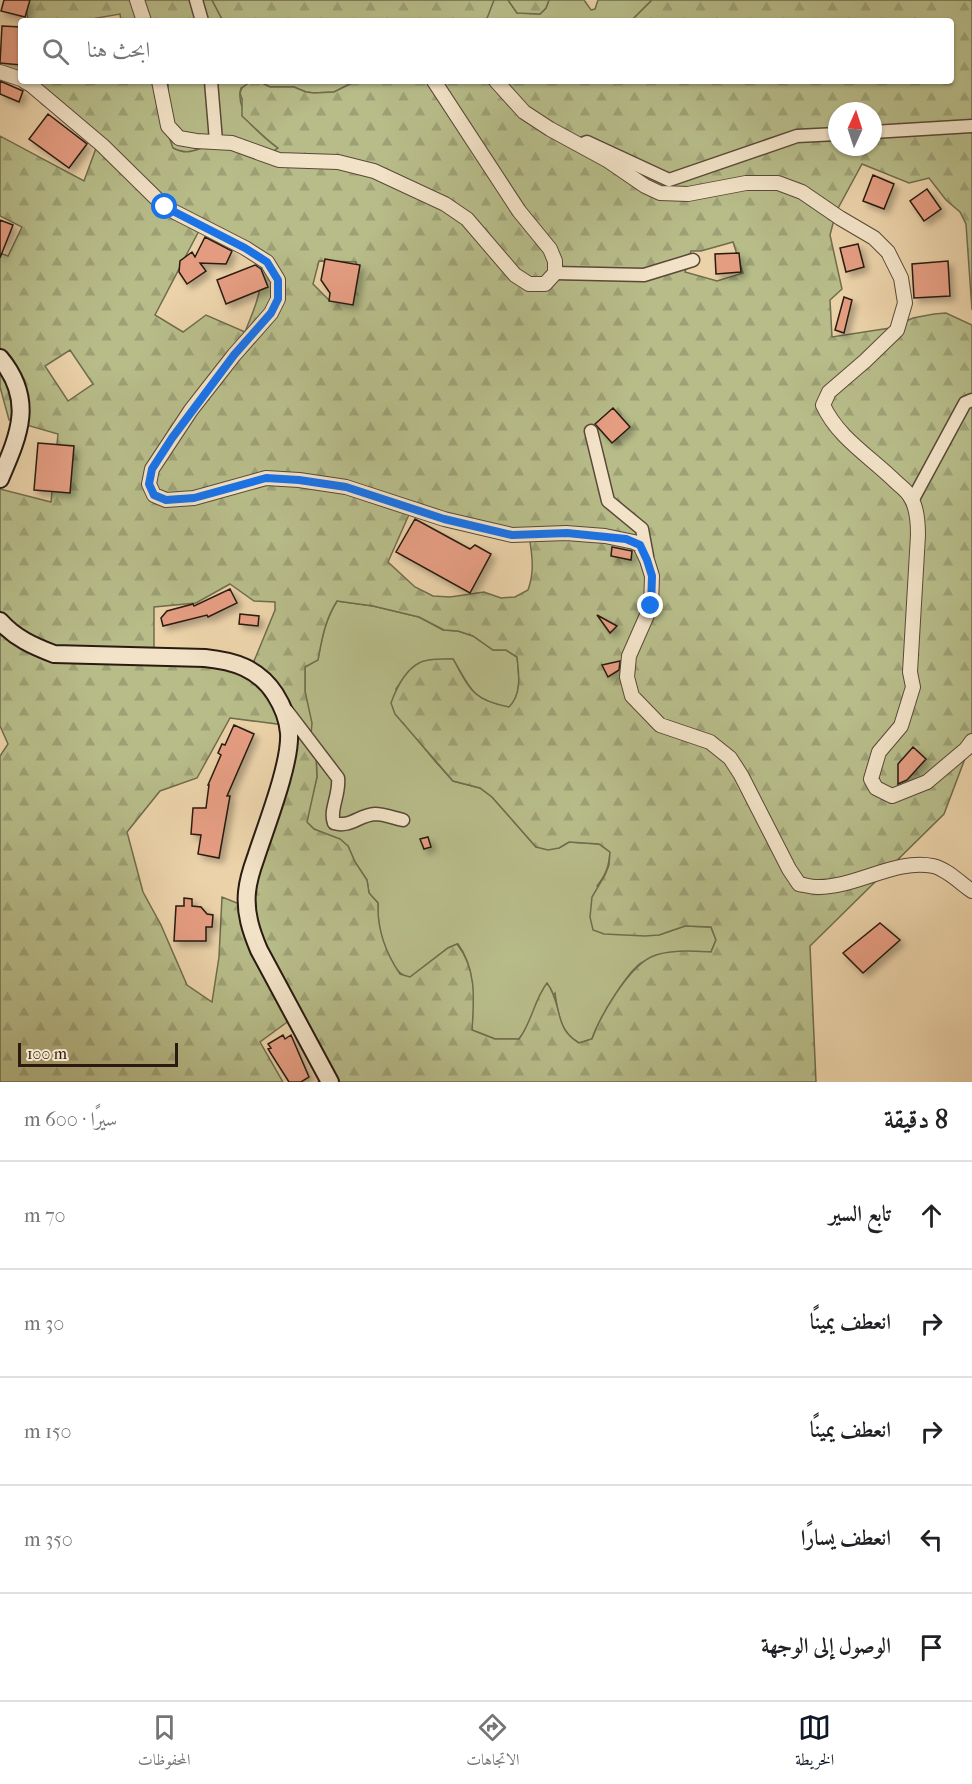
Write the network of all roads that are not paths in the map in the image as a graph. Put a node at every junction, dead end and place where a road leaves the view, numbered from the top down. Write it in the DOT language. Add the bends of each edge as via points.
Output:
graph roads {
  1 [pos="136,0"];
  2 [pos="196,0"];
  3 [pos="143,18"];
  4 [pos="201,18"];
  5 [pos="0,72"];
  6 [pos="18,78"];
  7 [pos="31,84"];
  8 [pos="160,84"];
  9 [pos="212,84"];
  10 [pos="436,84"];
  11 [pos="499,84"];
  12 [pos="972,126"];
  13 [pos="882,131"];
  14 [pos="828,134"];
  15 [pos="216,141"];
  16 [pos="580,145"];
  17 [pos="693,260"];
  18 [pos="555,273"];
  19 [pos="0,358"];
  20 [pos="972,400"];
  21 [pos="591,430"];
  22 [pos="0,479"];
  23 [pos="912,501"];
  24 [pos="647,560"];
  25 [pos="0,621"];
  26 [pos="282,706"];
  27 [pos="972,741"];
  28 [pos="403,820"];
  29 [pos="972,891"];
  30 [pos="330,1082"];
  1 -- 3 [label="street"];
  2 -- 4 [label="street"];
  5 -- 6 [label="street"];
  7 -- 24 [label="street" via="102,145 165,207 267,262 278,280 278,299 271,313 191,410 152,469 149,484 154,495 166,500 194,498 266,478 299,480 346,487 444,519 512,535 567,533 626,539 640,545"];
  8 -- 15 [label="street" via="168,126 175,135 187,140"];
  9 -- 15 [label="street"];
  10 -- 18 [label="street" via="519,211 550,249"];
  11 -- 16 [label="street" via="524,112"];
  12 -- 13 [label="street"];
  14 -- 16 [label="street" via="797,136 669,180 587,142"];
  15 -- 18 [label="street" via="279,160 338,162 374,171 445,204 467,219 515,274 529,284 545,284"];
  16 -- 23 [label="street" via="660,193 688,194 746,183 778,183 802,192 874,238 888,252 901,278 905,303 897,330 829,392 823,405 828,417"];
  17 -- 18 [label="street" via="644,275"];
  19 -- 22 [label="main road" via="13,377 21,417"];
  20 -- 23 [label="street" via="965,403"];
  21 -- 24 [label="street" via="608,501 642,529"];
  23 -- 27 [label="street" via="918,535 910,651 913,687 901,726 879,752 871,779 876,788 891,796 927,782"];
  24 -- 29 [label="street" via="652,576 651,606 629,656 627,677 632,696 660,725 710,742 730,758 799,884 840,884 914,865 944,870"];
  25 -- 26 [label="main road" via="31,646 54,654 229,660 251,670 269,685"];
  26 -- 28 [label="street" via="338,778 339,790 331,816 334,823 349,825 375,814"];
  26 -- 30 [label="main road" via="289,733 286,761 251,871 247,912 259,950"];
}
